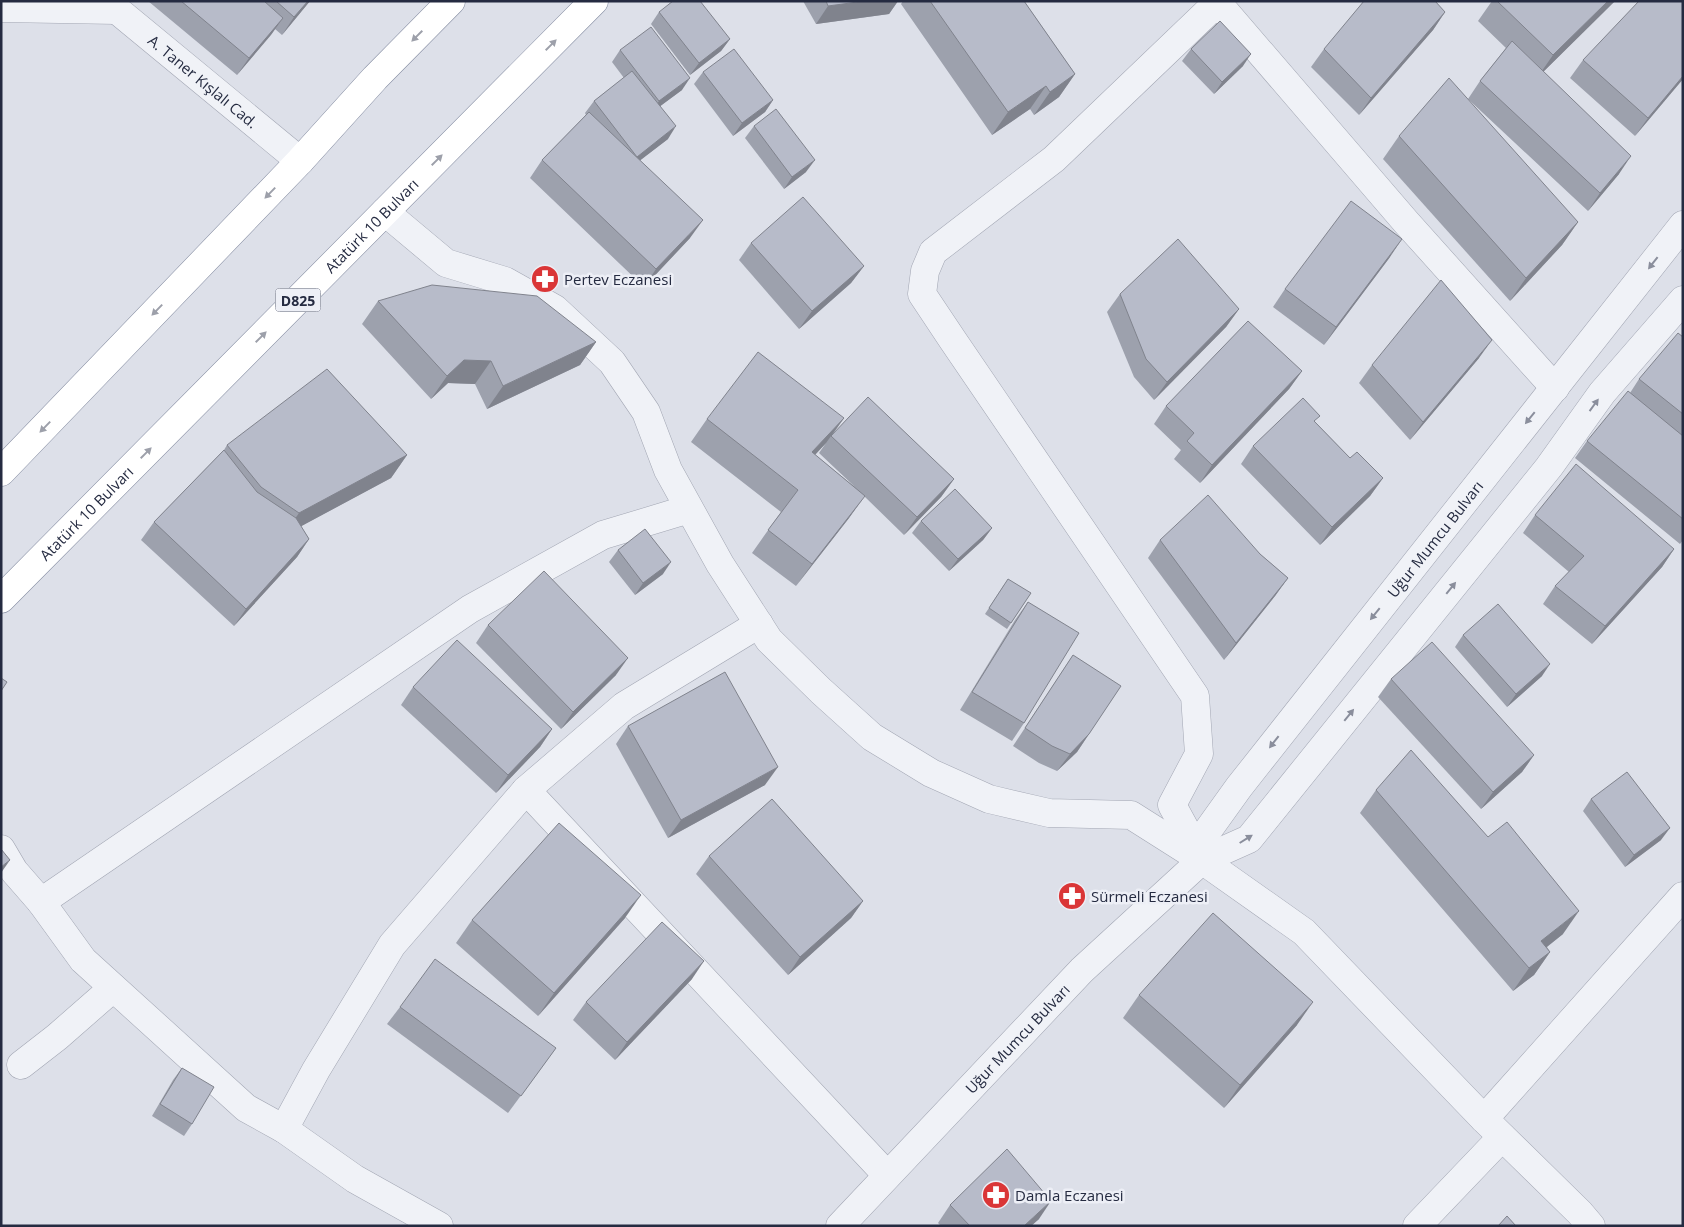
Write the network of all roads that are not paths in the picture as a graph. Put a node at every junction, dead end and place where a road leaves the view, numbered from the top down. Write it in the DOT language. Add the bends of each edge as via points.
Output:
graph roads {
  1 [pos="451,1"];
  2 [pos="594,1"];
  3 [pos="1216,2"];
  4 [pos="112,6"];
  5 [pos="1,8"];
  6 [pos="300,161"];
  7 [pos="385,212"];
  8 [pos="1683,225"];
  9 [pos="1683,300"];
  10 [pos="1555,388"];
  11 [pos="1,472"];
  12 [pos="690,508"];
  13 [pos="1,599"];
  14 [pos="759,624"];
  15 [pos="526,790"];
  16 [pos="1,850"];
  17 [pos="1202,860"];
  18 [pos="1683,896"];
  19 [pos="41,902"];
  20 [pos="113,988"];
  21 [pos="20,1066"];
  22 [pos="1493,1128"];
  23 [pos="284,1129"];
  24 [pos="887,1175"];
  25 [pos="439,1226"];
  26 [pos="840,1226"];
  27 [pos="1417,1226"];
  28 [pos="1591,1226"];
  1 -- 6 [label="highway, one-way"];
  7 -- 2 [label="highway, Atatürk 10 Bulvarı / D825, one-way"];
  3 -- 10 [label="street"];
  3 -- 17 [label="street" via="1054,160 933,252 925,272 922,294 1194,696 1199,754 1172,805"];
  4 -- 5 [label="street"];
  4 -- 6 [label="street, A. Taner Kışlalı Cad."];
  6 -- 11 [label="highway, one-way"];
  7 -- 12 [label="street" via="446,263 505,281 554,309 612,362 646,412 668,470"];
  13 -- 7 [label="highway, Atatürk 10 Bulvarı / D825, one-way"];
  8 -- 10 [label="street, Uğur Mumcu Bulvarı, one-way"];
  17 -- 9 [label="street, Uğur Mumcu Bulvarı, one-way" via="1249,839 1549,467 1602,393"];
  10 -- 17 [label="street, Uğur Mumcu Bulvarı, one-way" via="1239,786 1206,833"];
  12 -- 14 [label="street" via="720,564"];
  12 -- 19 [label="street" via="603,535 470,609"];
  14 -- 15 [label="street" via="624,706"];
  14 -- 17 [label="street" via="775,646 872,737 931,773 989,799 1049,813 1132,815"];
  15 -- 23 [label="street" via="392,945"];
  15 -- 24 [label="street"];
  16 -- 19 [label="street"];
  17 -- 22 [label="street" via="1304,932"];
  17 -- 24 [label="street, Uğur Mumcu Bulvarı" via="1082,970"];
  18 -- 22 [label="street"];
  19 -- 20 [label="street" via="83,960"];
  20 -- 21 [label="street"];
  20 -- 23 [label="street" via="246,1108"];
  22 -- 27 [label="street"];
  22 -- 28 [label="street"];
  23 -- 25 [label="street" via="355,1179"];
  24 -- 26 [label="street, Uğur Mumcu Bulvarı"];
}
